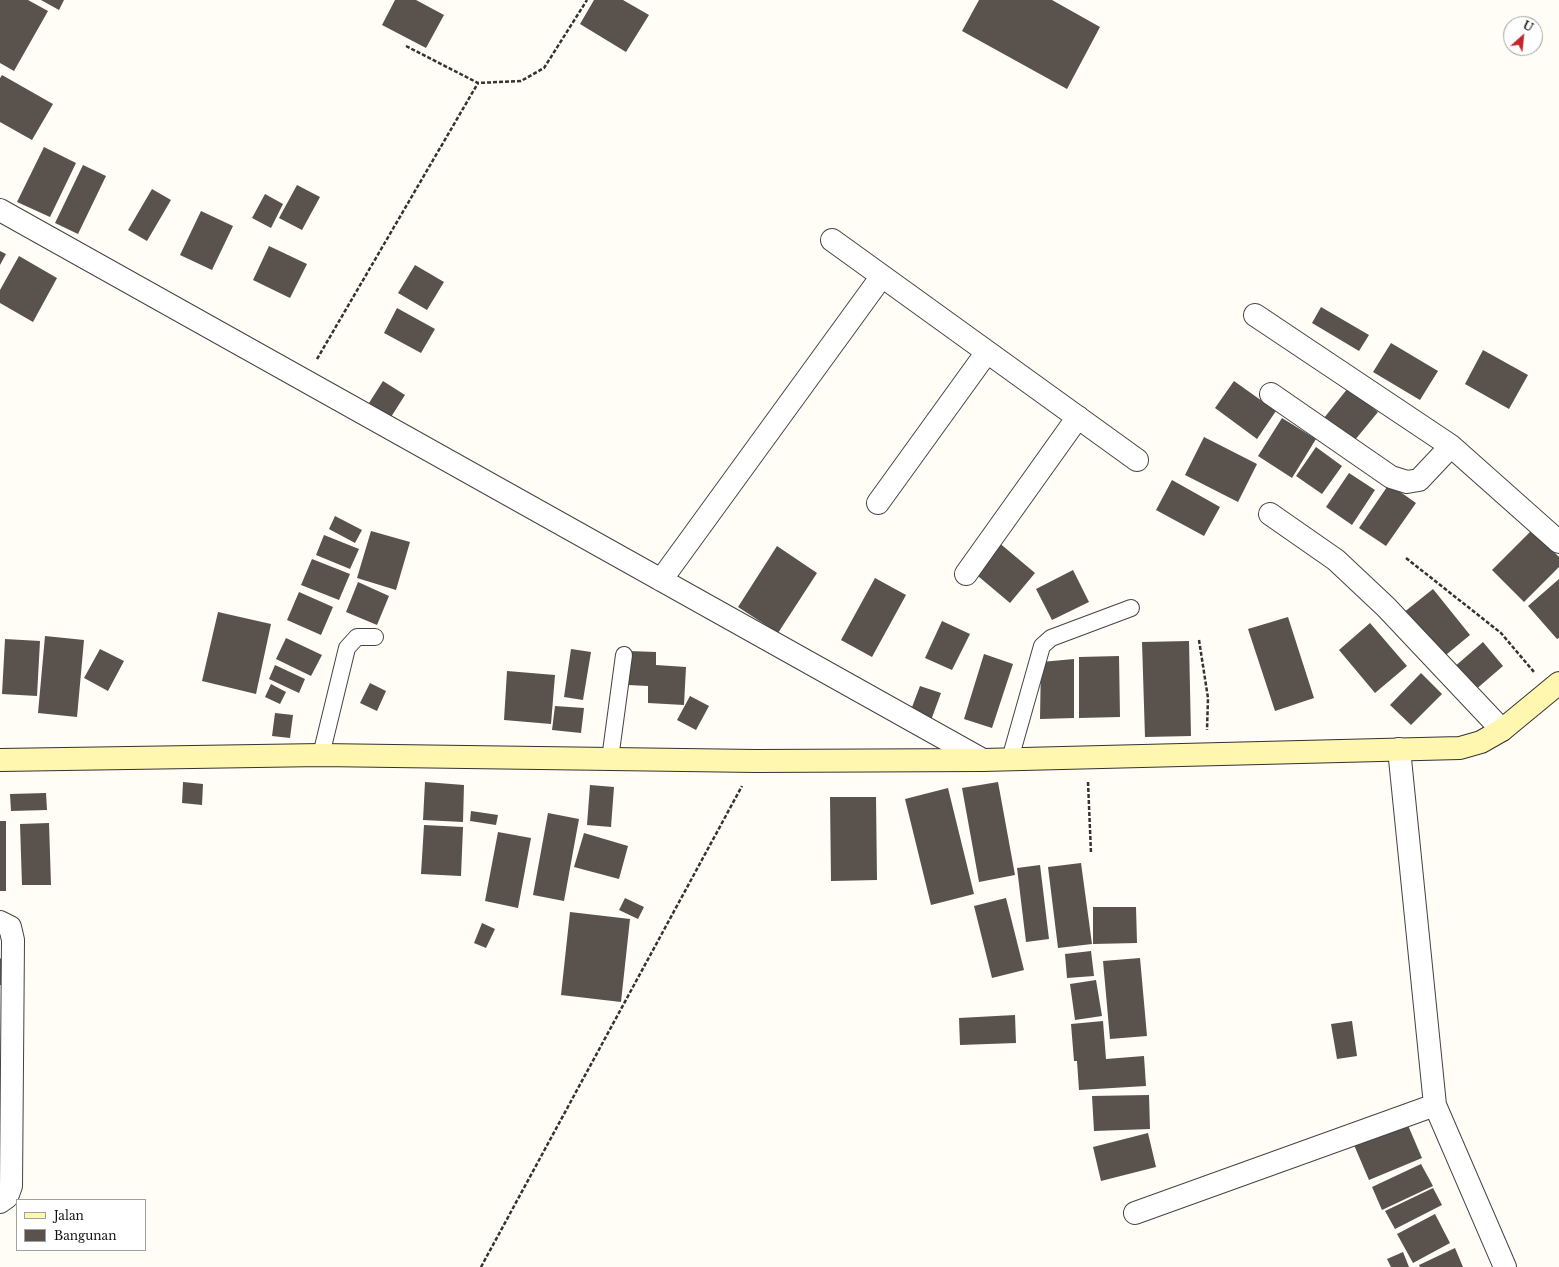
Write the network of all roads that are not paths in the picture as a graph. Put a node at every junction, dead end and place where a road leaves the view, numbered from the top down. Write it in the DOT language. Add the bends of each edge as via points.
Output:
graph roads {
  1 [pos="0,210"];
  2 [pos="832,240"];
  3 [pos="882,276"];
  4 [pos="1255,315"];
  5 [pos="987,352"];
  6 [pos="1271,394"];
  7 [pos="1078,417"];
  8 [pos="1451,446"];
  9 [pos="1137,460"];
  10 [pos="878,503"];
  11 [pos="1270,514"];
  12 [pos="1559,542"];
  13 [pos="966,574"];
  14 [pos="661,580"];
  15 [pos="1131,608"];
  16 [pos="375,637"];
  17 [pos="624,655"];
  18 [pos="1555,687"];
  19 [pos="1502,730"];
  20 [pos="1399,749"];
  21 [pos="321,755"];
  22 [pos="610,759"];
  23 [pos="1010,759"];
  24 [pos="0,760"];
  25 [pos="983,760"];
  26 [pos="0,922"];
  27 [pos="5,1063"];
  28 [pos="1435,1105"];
  29 [pos="0,1202"];
  30 [pos="1135,1214"];
  31 [pos="1505,1267"];
  1 -- 14 [label="street"];
  2 -- 3 [label="street"];
  3 -- 5 [label="street"];
  3 -- 14 [label="street"];
  4 -- 8 [label="street"];
  5 -- 7 [label="street"];
  5 -- 10 [label="street"];
  6 -- 8 [label="street" via="1391,477 1407,482 1419,480"];
  7 -- 9 [label="street"];
  7 -- 13 [label="street"];
  8 -- 12 [label="street"];
  11 -- 19 [label="street" via="1336,560 1386,607"];
  14 -- 25 [label="street"];
  15 -- 23 [label="lane" via="1051,638 1042,646"];
  16 -- 21 [label="lane" via="357,637 347,648"];
  17 -- 22 [label="lane"];
  18 -- 19 [label="main road"];
  19 -- 20 [label="main road" via="1481,742 1460,748"];
  20 -- 23 [label="main road"];
  20 -- 28 [label="street"];
  21 -- 22 [label="main road"];
  21 -- 24 [label="main road"];
  22 -- 25 [label="main road"];
  23 -- 25 [label="main road"];
  26 -- 27 [label="street" via="10,927 13,940"];
  27 -- 29 [label="street" via="11,1186 8,1197"];
  28 -- 30 [label="street"];
  28 -- 31 [label="street"];
}
